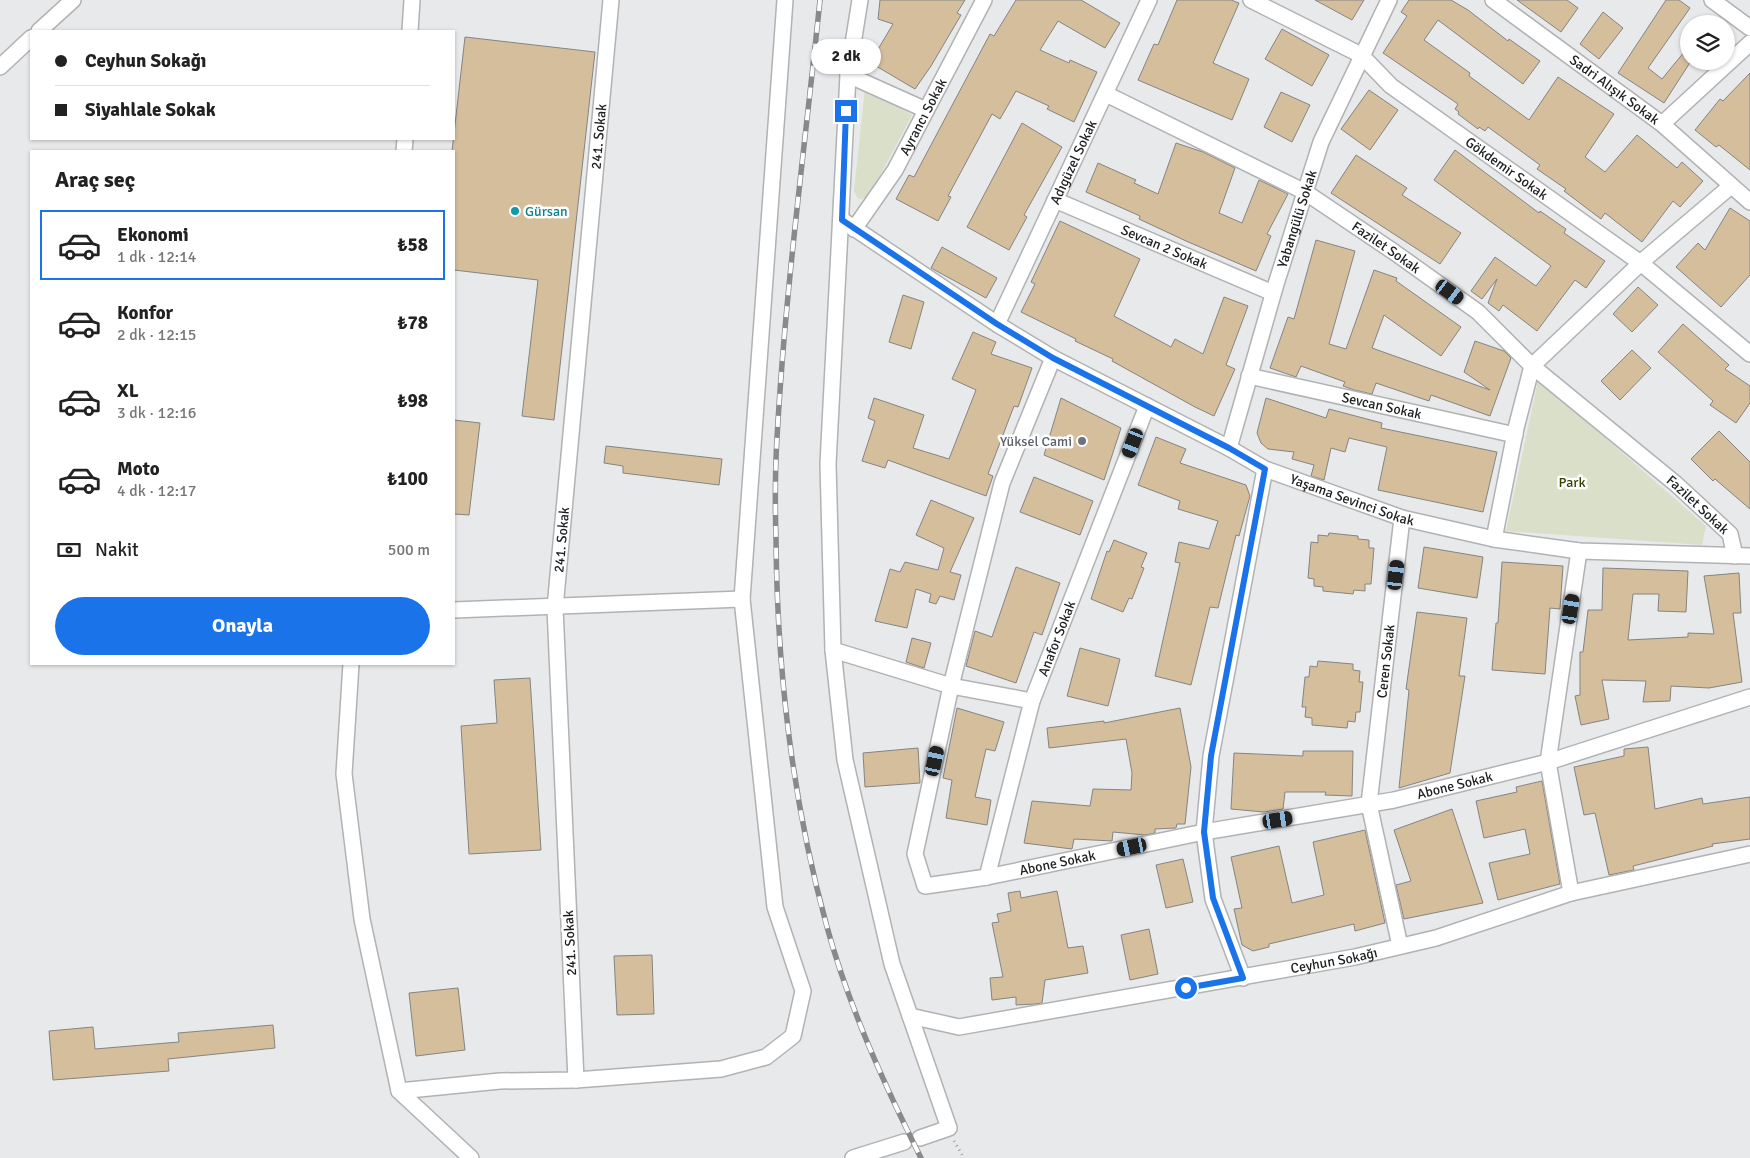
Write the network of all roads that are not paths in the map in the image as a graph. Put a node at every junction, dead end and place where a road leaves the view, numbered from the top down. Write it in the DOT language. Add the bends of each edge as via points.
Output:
graph roads {
  1 [pos="73,0"];
  2 [pos="412,0"];
  3 [pos="611,0"];
  4 [pos="785,0"];
  5 [pos="860,0"];
  6 [pos="984,0"];
  7 [pos="1251,0"];
  8 [pos="1389,0"];
  9 [pos="1493,0"];
  10 [pos="1712,0"];
  11 [pos="1145,2"];
  12 [pos="1750,28"];
  13 [pos="40,30"];
  14 [pos="410,30"];
  15 [pos="30,39"];
  16 [pos="1750,43"];
  17 [pos="1361,55"];
  18 [pos="0,66"];
  19 [pos="848,75"];
  20 [pos="1106,94"];
  21 [pos="926,110"];
  22 [pos="1662,124"];
  23 [pos="1731,186"];
  24 [pos="1305,192"];
  25 [pos="1055,200"];
  26 [pos="1750,202"];
  27 [pos="848,225"];
  28 [pos="1642,264"];
  29 [pos="1273,293"];
  30 [pos="997,324"];
  31 [pos="1750,354"];
  32 [pos="1053,358"];
  33 [pos="1532,366"];
  34 [pos="1249,376"];
  35 [pos="1147,406"];
  36 [pos="1515,435"];
  37 [pos="1229,448"];
  38 [pos="1265,469"];
  39 [pos="1402,518"];
  40 [pos="1494,539"];
  41 [pos="1579,551"];
  42 [pos="1742,556"];
  43 [pos="742,599"];
  44 [pos="555,608"];
  45 [pos="455,610"];
  46 [pos="834,650"];
  47 [pos="351,665"];
  48 [pos="951,686"];
  49 [pos="1750,697"];
  50 [pos="1032,701"];
  51 [pos="1548,762"];
  52 [pos="1370,804"];
  53 [pos="1204,832"];
  54 [pos="1750,854"];
  55 [pos="987,877"];
  56 [pos="1571,894"];
  57 [pos="1400,946"];
  58 [pos="1243,978"];
  59 [pos="910,1016"];
  60 [pos="576,1080"];
  61 [pos="399,1091"];
  62 [pos="920,1138"];
  63 [pos="904,1142"];
  64 [pos="471,1158"];
  65 [pos="853,1158"];
  1 -- 13 [label="street"];
  2 -- 14 [label="street"];
  3 -- 44 [label="street, 241. Sokak"];
  4 -- 43 [label="street"];
  5 -- 19 [label="street"];
  6 -- 21 [label="street, Ayrancı Sokak"];
  7 -- 17 [label="street, Gökdemir Sokak"];
  8 -- 17 [label="street, Yabangülü Sokak"];
  9 -- 22 [label="street, Sadri Alışık Sokak"];
  10 -- 12 [label="street"];
  11 -- 20 [label="street, Adıgüzel Sokak"];
  15 -- 18 [label="street"];
  16 -- 22 [label="street"];
  17 -- 24 [label="street, Yabangülü Sokak" via="1321,142"];
  17 -- 28 [label="street, Gökdemir Sokak" via="1391,86"];
  19 -- 21 [label="street"];
  19 -- 27 [label="street"];
  20 -- 24 [label="street, Fazilet Sokak"];
  20 -- 25 [label="street, Adıgüzel Sokak"];
  21 -- 27 [label="street, Ayrancı Sokak" via="895,170"];
  22 -- 23 [label="street, Sadri Alışık Sokak"];
  23 -- 26 [label="street, Sadri Alışık Sokak"];
  23 -- 28 [label="street"];
  24 -- 29 [label="street, Yabangülü Sokak"];
  24 -- 33 [label="street, Fazilet Sokak" via="1478,312"];
  25 -- 29 [label="street, Sevcan 2 Sokak"];
  25 -- 30 [label="street, Adıgüzel Sokak"];
  27 -- 30 [label="street, Yaşama Sevinci Sokak"];
  27 -- 46 [label="street" via="828,464"];
  28 -- 31 [label="street, Gökdemir Sokak"];
  28 -- 33 [label="street"];
  29 -- 34 [label="street, Yabangülü Sokak"];
  30 -- 32 [label="street, Yaşama Sevinci Sokak"];
  32 -- 35 [label="street, Yaşama Sevinci Sokak"];
  32 -- 48 [label="street, Abone Sokak" via="1002,483"];
  33 -- 36 [label="street"];
  33 -- 42 [label="street, Fazilet Sokak" via="1676,484 1730,534"];
  34 -- 36 [label="street, Sevcan Sokak"];
  34 -- 37 [label="street, Yabangülü Sokak"];
  35 -- 37 [label="street, Yaşama Sevinci Sokak"];
  35 -- 50 [label="street, Anafor Sokak"];
  36 -- 40 [label="street"];
  37 -- 38 [label="street, Yaşama Sevinci Sokak"];
  38 -- 39 [label="street, Yaşama Sevinci Sokak"];
  38 -- 53 [label="street" via="1211,756"];
  39 -- 40 [label="street, Yaşama Sevinci Sokak"];
  39 -- 52 [label="street, Ceren Sokak"];
  40 -- 41 [label="street, Yaşama Sevinci Sokak"];
  41 -- 42 [label="street, Yaşama Sevinci Sokak"];
  41 -- 51 [label="street"];
  43 -- 44 [label="street"];
  43 -- 60 [label="street" via="775,907 803,991 793,1036 766,1057 721,1069"];
  44 -- 45 [label="street"];
  44 -- 60 [label="street, 241. Sokak"];
  46 -- 48 [label="street"];
  46 -- 59 [label="street" via="845,760 892,964"];
  47 -- 61 [label="street" via="344,774 362,919"];
  48 -- 50 [label="street"];
  48 -- 55 [label="street, Abone Sokak" via="915,854 925,886"];
  49 -- 51 [label="street, Abone Sokak"];
  50 -- 55 [label="street, Anafor Sokak"];
  51 -- 52 [label="street, Abone Sokak"];
  51 -- 56 [label="street"];
  52 -- 53 [label="street, Abone Sokak"];
  52 -- 57 [label="street, Ceren Sokak"];
  53 -- 55 [label="street, Abone Sokak"];
  53 -- 58 [label="street" via="1213,898"];
  54 -- 56 [label="street, Ceyhun Sokağı"];
  56 -- 57 [label="street, Ceyhun Sokağı" via="1436,938"];
  57 -- 58 [label="street, Ceyhun Sokağı"];
  58 -- 59 [label="street, Ceyhun Sokağı" via="959,1027"];
  59 -- 62 [label="street" via="949,1128"];
  60 -- 61 [label="street" via="500,1081"];
  61 -- 64 [label="street"];
  63 -- 65 [label="street"];
}
